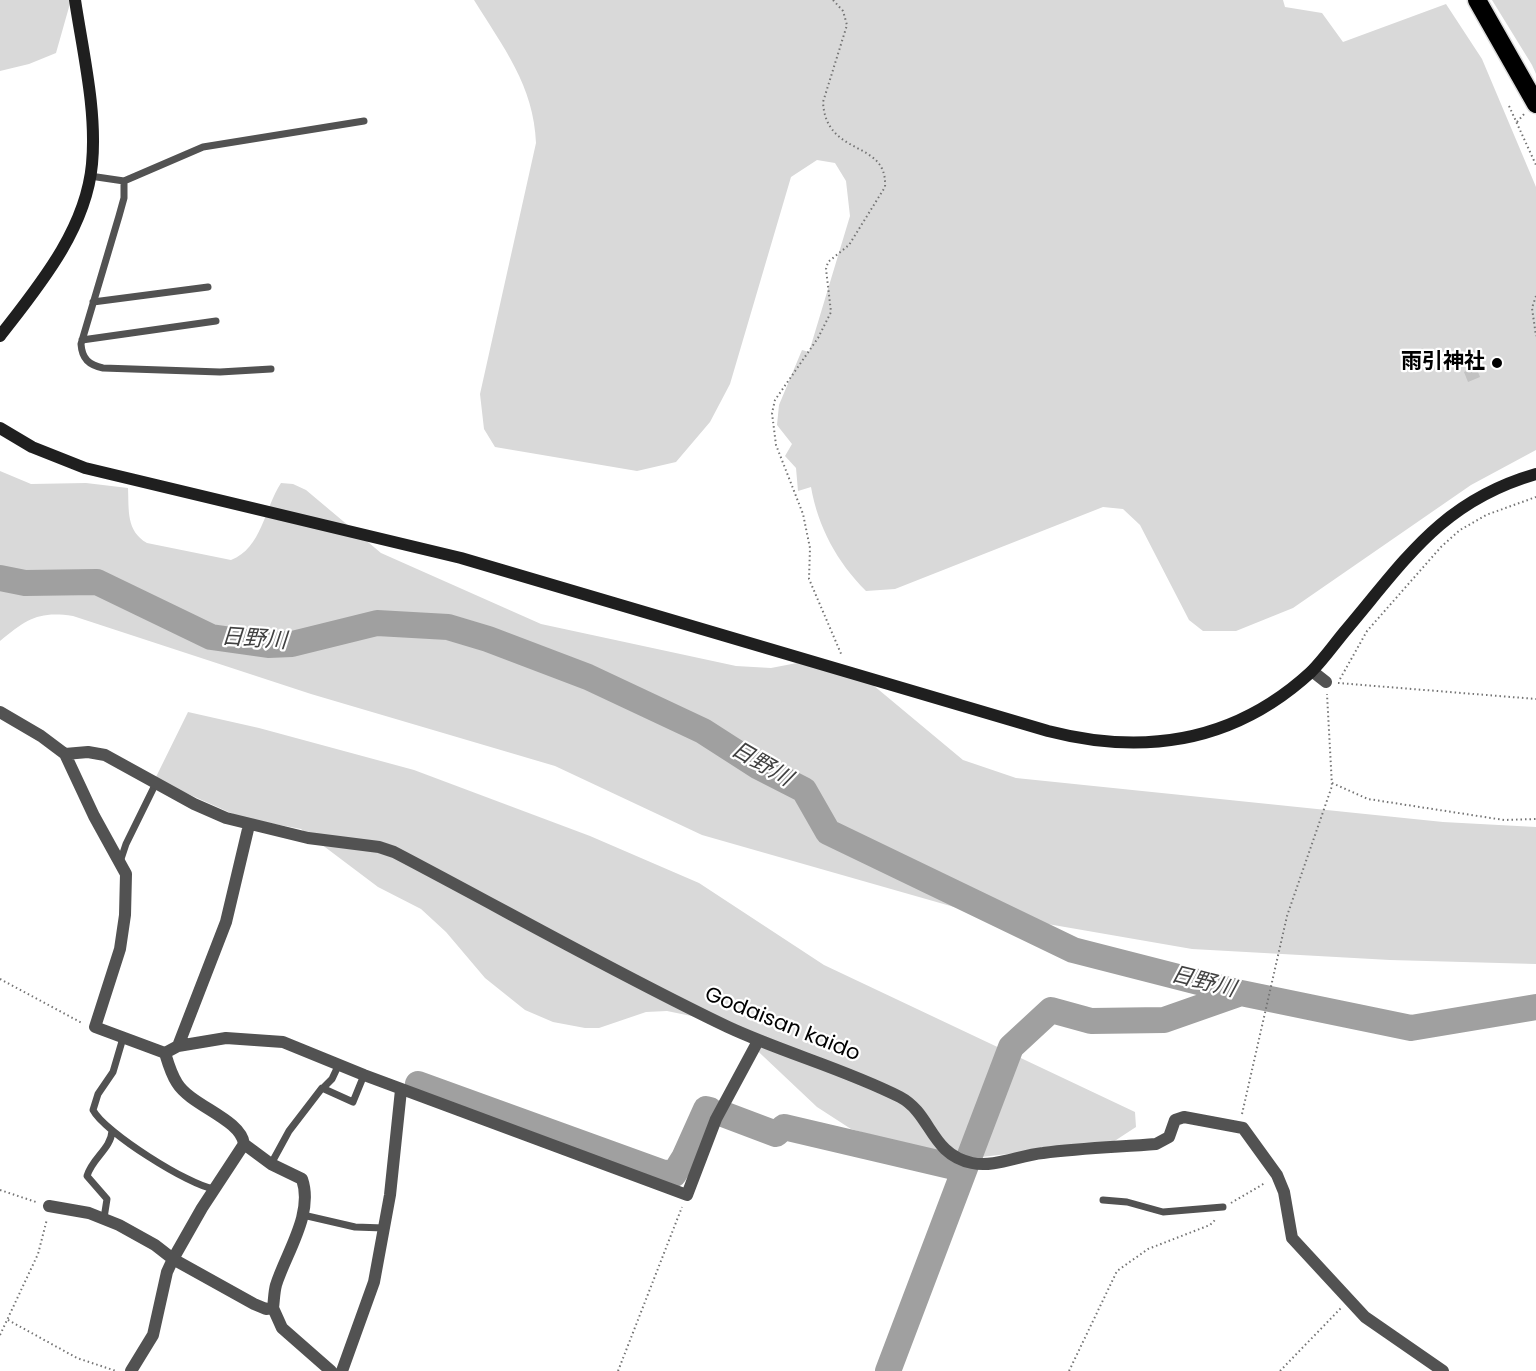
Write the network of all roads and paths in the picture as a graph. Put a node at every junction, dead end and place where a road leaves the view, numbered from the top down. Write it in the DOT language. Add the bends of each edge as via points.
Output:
graph roads {
  1 [pos="75,0"];
  2 [pos="833,0"];
  3 [pos="1477,0"];
  4 [pos="1509,106"];
  5 [pos="1530,109"];
  6 [pos="364,121"];
  7 [pos="1517,122"];
  8 [pos="1536,165"];
  9 [pos="90,176"];
  10 [pos="124,181"];
  11 [pos="208,288"];
  12 [pos="1536,296"];
  13 [pos="93,303"];
  14 [pos="216,321"];
  15 [pos="0,336"];
  16 [pos="1536,336"];
  17 [pos="82,340"];
  18 [pos="271,369"];
  19 [pos="0,428"];
  20 [pos="1536,474"];
  21 [pos="1536,497"];
  22 [pos="1312,671"];
  23 [pos="849,672"];
  24 [pos="1326,682"];
  25 [pos="1536,699"];
  26 [pos="0,712"];
  27 [pos="65,754"];
  28 [pos="156,783"];
  29 [pos="1332,783"];
  30 [pos="1536,819"];
  31 [pos="249,825"];
  32 [pos="120,862"];
  33 [pos="0,979"];
  34 [pos="95,1027"];
  35 [pos="123,1038"];
  36 [pos="758,1041"];
  37 [pos="178,1046"];
  38 [pos="165,1053"];
  39 [pos="339,1064"];
  40 [pos="364,1075"];
  41 [pos="323,1088"];
  42 [pos="401,1089"];
  43 [pos="1243,1128"];
  44 [pos="112,1131"];
  45 [pos="244,1144"];
  46 [pos="271,1164"];
  47 [pos="1277,1175"];
  48 [pos="214,1189"];
  49 [pos="0,1190"];
  50 [pos="687,1196"];
  51 [pos="1103,1200"];
  52 [pos="49,1206"];
  53 [pos="1224,1207"];
  54 [pos="303,1215"];
  55 [pos="104,1218"];
  56 [pos="384,1228"];
  57 [pos="173,1259"];
  58 [pos="1349,1300"];
  59 [pos="273,1308"];
  60 [pos="8,1320"];
  61 [pos="0,1335"];
  62 [pos="116,1371"];
  63 [pos="131,1371"];
  64 [pos="331,1371"];
  65 [pos="342,1371"];
  66 [pos="618,1371"];
  67 [pos="1070,1371"];
  68 [pos="1280,1371"];
  69 [pos="1443,1371"];
  1 -- 9 [label="street" via="92,134"];
  2 -- 23 [label="path" via="848,25 823,102 824,116 834,134 876,159 886,178 885,187 849,246 828,262 831,312 775,400 772,413 776,445 803,514 810,548 809,579"];
  3 -- 5 [label="highway"];
  4 -- 7 [label="path"];
  5 -- 7 [label="path"];
  6 -- 10 [label="lane" via="203,147"];
  7 -- 8 [label="path"];
  9 -- 10 [label="lane"];
  9 -- 15 [label="street" via="67,240 37,289"];
  10 -- 13 [label="lane" via="124,198"];
  11 -- 13 [label="lane"];
  12 -- 16 [label="path" via="1532,308"];
  13 -- 17 [label="lane"];
  14 -- 17 [label="lane"];
  17 -- 18 [label="lane" via="84,359 92,366 104,368 220,372"];
  19 -- 23 [label="street" via="32,447 85,468 461,558"];
  20 -- 22 [label="street" via="1476,497 1446,518 1395,570"];
  21 -- 25 [label="path" via="1486,515 1441,547 1366,631 1337,683"];
  22 -- 23 [label="street" via="1264,707 1239,720 1178,740 1132,744 1084,740"];
  22 -- 24 [label="street"];
  24 -- 29 [label="path"];
  26 -- 27 [label="street"];
  27 -- 28 [label="street, Godaisan kaido" via="105,755"];
  27 -- 32 [label="street"];
  28 -- 31 [label="street, Godaisan kaido" via="204,809"];
  28 -- 32 [label="lane"];
  29 -- 30 [label="path" via="1368,799 1504,820"];
  29 -- 43 [label="path" via="1287,916 1241,1116"];
  31 -- 36 [label="street, Godaisan kaido" via="394,852"];
  31 -- 37 [label="street" via="226,922"];
  32 -- 34 [label="street" via="126,874 120,949"];
  33 -- 34 [label="path" via="74,1020"];
  34 -- 35 [label="street"];
  35 -- 38 [label="street"];
  35 -- 44 [label="lane" via="113,1072 98,1094 93,1110"];
  36 -- 43 [label="street, Godaisan kaido" via="847,1072 904,1099 943,1149 968,1162 987,1165 1043,1153 1156,1144 1169,1137 1175,1120 1184,1118"];
  36 -- 50 [label="street" via="716,1119"];
  37 -- 38 [label="street"];
  37 -- 39 [label="street" via="226,1038 263,1039 283,1042"];
  38 -- 45 [label="street" via="177,1085 238,1130"];
  39 -- 40 [label="street"];
  39 -- 41 [label="lane"];
  40 -- 41 [label="lane" via="353,1102"];
  40 -- 42 [label="street"];
  41 -- 46 [label="lane" via="289,1131"];
  42 -- 50 [label="street"];
  42 -- 56 [label="street"];
  43 -- 47 [label="street"];
  44 -- 48 [label="lane" via="186,1179"];
  44 -- 55 [label="lane" via="111,1142 87,1176 107,1199"];
  45 -- 46 [label="street"];
  45 -- 48 [label="street"];
  46 -- 54 [label="street" via="302,1179"];
  47 -- 53 [label="path"];
  47 -- 58 [label="street" via="1292,1238"];
  48 -- 57 [label="street"];
  49 -- 52 [label="path"];
  50 -- 66 [label="path"];
  51 -- 53 [label="lane" via="1163,1212"];
  52 -- 55 [label="street"];
  52 -- 60 [label="path" via="38,1254"];
  53 -- 67 [label="path" via="1210,1225 1148,1249 1117,1271"];
  54 -- 56 [label="lane" via="355,1227"];
  54 -- 59 [label="street" via="275,1286"];
  55 -- 57 [label="street"];
  56 -- 65 [label="street" via="374,1282"];
  57 -- 59 [label="street" via="254,1304"];
  57 -- 63 [label="street" via="153,1335"];
  58 -- 68 [label="path"];
  58 -- 69 [label="street" via="1365,1317"];
  59 -- 64 [label="street" via="282,1328"];
  60 -- 61 [label="path"];
  60 -- 62 [label="path" via="77,1358"];
}
